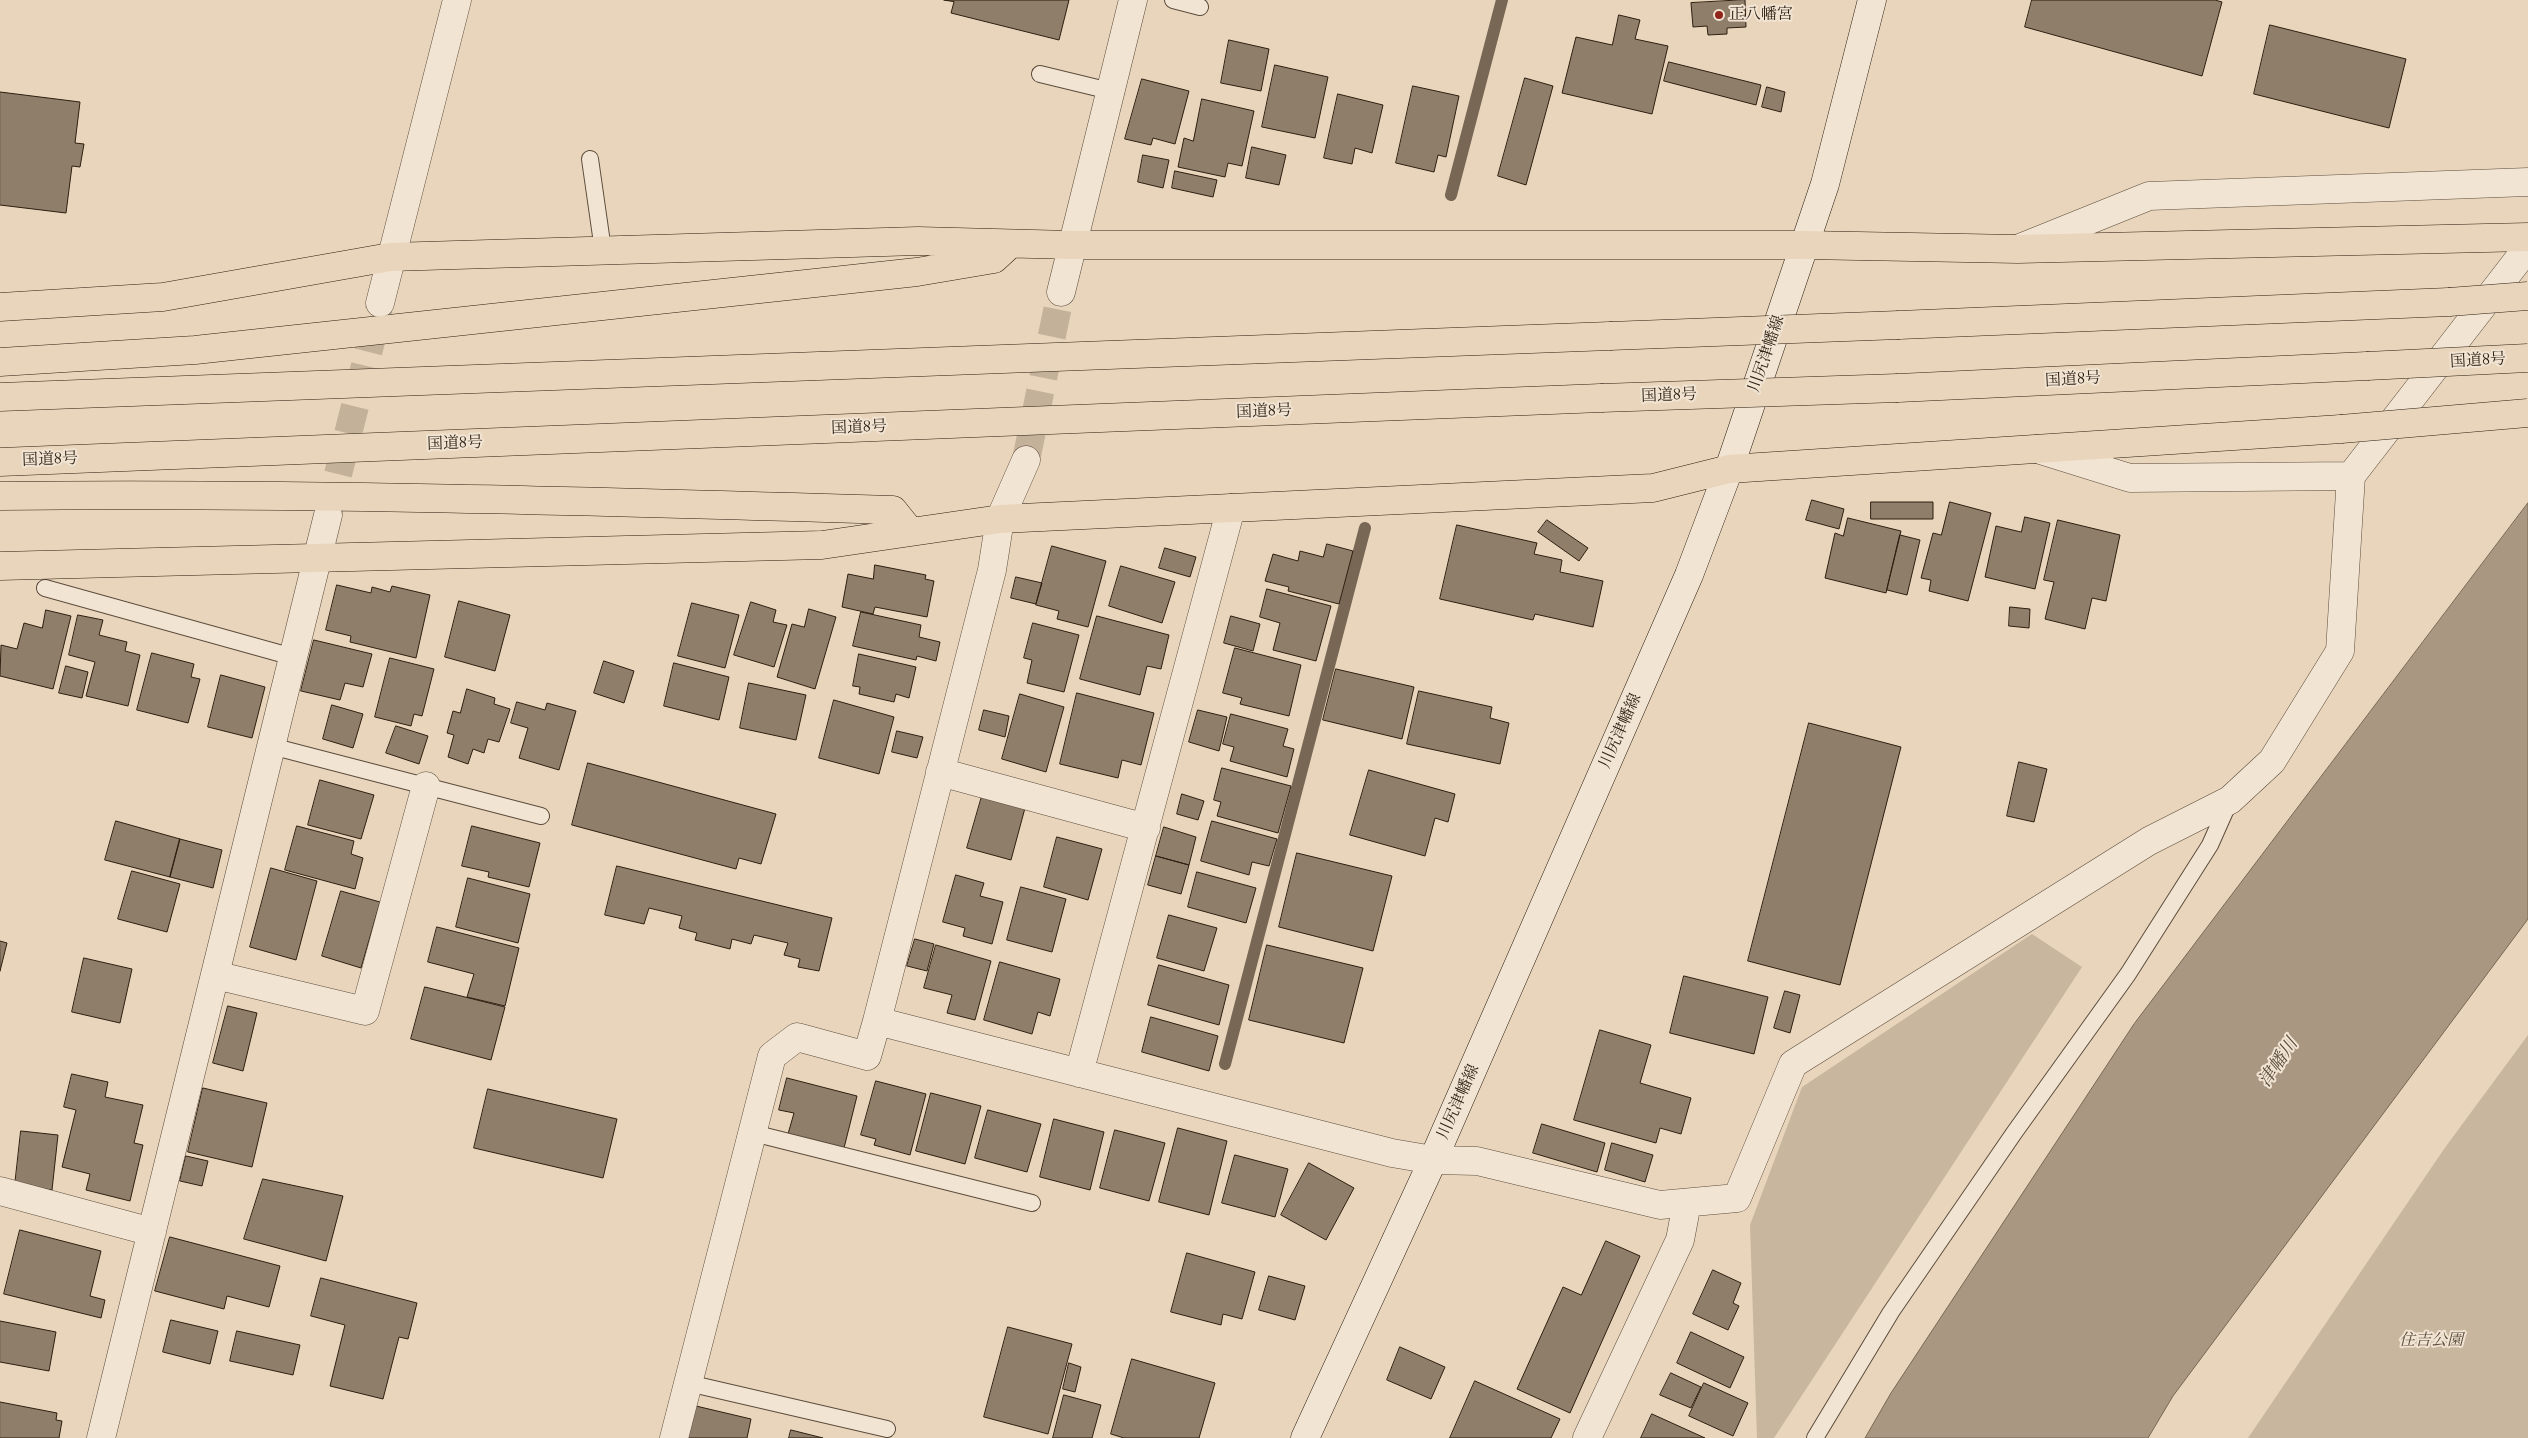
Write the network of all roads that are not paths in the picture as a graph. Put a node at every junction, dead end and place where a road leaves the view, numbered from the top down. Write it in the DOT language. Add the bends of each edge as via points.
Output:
graph roads {
  1 [pos="457,0"];
  2 [pos="1133,0"];
  3 [pos="1173,0"];
  4 [pos="1872,0"];
  5 [pos="1200,7"];
  6 [pos="1040,74"];
  7 [pos="1110,91"];
  8 [pos="590,159"];
  9 [pos="2528,182"];
  10 [pos="2528,237"];
  11 [pos="1012,243"];
  12 [pos="1071,245"];
  13 [pos="1804,245"];
  14 [pos="2528,247"];
  15 [pos="2018,249"];
  16 [pos="603,250"];
  17 [pos="390,257"];
  18 [pos="1061,292"];
  19 [pos="2528,296"];
  20 [pos="380,303"];
  21 [pos="0,307"];
  22 [pos="2528,358"];
  23 [pos="0,362"];
  24 [pos="0,397"];
  25 [pos="2528,413"];
  26 [pos="2036,449"];
  27 [pos="1026,460"];
  28 [pos="0,462"];
  29 [pos="1729,469"];
  30 [pos="2351,476"];
  31 [pos="0,496"];
  32 [pos="1232,508"];
  33 [pos="328,515"];
  34 [pos="1000,519"];
  35 [pos="910,531"];
  36 [pos="317,560"];
  37 [pos="0,566"];
  38 [pos="45,588"];
  39 [pos="293,657"];
  40 [pos="271,746"];
  41 [pos="940,772"];
  42 [pos="426,786"];
  43 [pos="2230,800"];
  44 [pos="541,816"];
  45 [pos="1146,828"];
  46 [pos="215,975"];
  47 [pos="877,1021"];
  48 [pos="1080,1073"];
  49 [pos="752,1133"];
  50 [pos="1434,1160"];
  51 [pos="0,1191"];
  52 [pos="1032,1203"];
  53 [pos="1688,1203"];
  54 [pos="152,1232"];
  55 [pos="688,1383"];
  56 [pos="887,1429"];
  57 [pos="102,1438"];
  58 [pos="674,1438"];
  59 [pos="1305,1438"];
  60 [pos="1587,1438"];
  61 [pos="1815,1438"];
  1 -- 17 [label="street"];
  2 -- 7 [label="street"];
  3 -- 5 [label="lane"];
  4 -- 13 [label="street, 川尻津幡線" via="1825,184"];
  6 -- 7 [label="lane"];
  7 -- 12 [label="street"];
  8 -- 16 [label="lane"];
  9 -- 15 [label="street" via="2149,196"];
  10 -- 15 [label="highway"];
  11 -- 12 [label="highway"];
  11 -- 16 [label="highway" via="918,241"];
  11 -- 23 [label="highway" via="994,259 917,272 195,350"];
  12 -- 13 [label="highway"];
  12 -- 18 [label="street"];
  13 -- 15 [label="highway"];
  13 -- 29 [label="street, 川尻津幡線"];
  14 -- 30 [label="street"];
  16 -- 17 [label="highway"];
  17 -- 20 [label="street"];
  17 -- 21 [label="highway" via="163,297"];
  19 -- 24 [label="highway, bridge" via="1899,325"];
  22 -- 28 [label="highway, 国道8号, bridge" via="1898,388"];
  25 -- 26 [label="highway, bridge" via="2341,430"];
  26 -- 29 [label="highway"];
  26 -- 30 [label="street" via="2130,478"];
  27 -- 34 [label="street"];
  29 -- 32 [label="highway" via="1653,488"];
  29 -- 50 [label="street, 川尻津幡線" via="1690,575"];
  30 -- 43 [label="street" via="2340,651 2272,761"];
  31 -- 35 [label="highway" via="349,496 893,510"];
  32 -- 34 [label="highway"];
  32 -- 45 [label="street"];
  33 -- 36 [label="street"];
  34 -- 35 [label="highway"];
  34 -- 41 [label="street" via="992,570"];
  35 -- 36 [label="highway" via="822,545"];
  36 -- 37 [label="highway"];
  36 -- 39 [label="street"];
  38 -- 39 [label="lane"];
  39 -- 40 [label="street"];
  40 -- 42 [label="lane"];
  40 -- 46 [label="street"];
  41 -- 45 [label="street"];
  41 -- 47 [label="street"];
  42 -- 44 [label="lane"];
  42 -- 46 [label="street" via="366,1011"];
  43 -- 53 [label="street" via="2149,841 1793,1064 1737,1198"];
  43 -- 61 [label="lane" via="2210,845 2128,974 1891,1312"];
  45 -- 48 [label="street"];
  46 -- 54 [label="street"];
  47 -- 48 [label="street"];
  47 -- 49 [label="street" via="867,1056 797,1037 772,1056"];
  48 -- 50 [label="street" via="1392,1153"];
  49 -- 52 [label="lane"];
  49 -- 55 [label="street"];
  50 -- 53 [label="street" via="1477,1161 1660,1206"];
  50 -- 59 [label="street, 川尻津幡線"];
  51 -- 54 [label="street"];
  53 -- 60 [label="street" via="1680,1240"];
  54 -- 57 [label="street"];
  55 -- 56 [label="lane"];
  55 -- 58 [label="street"];
}
